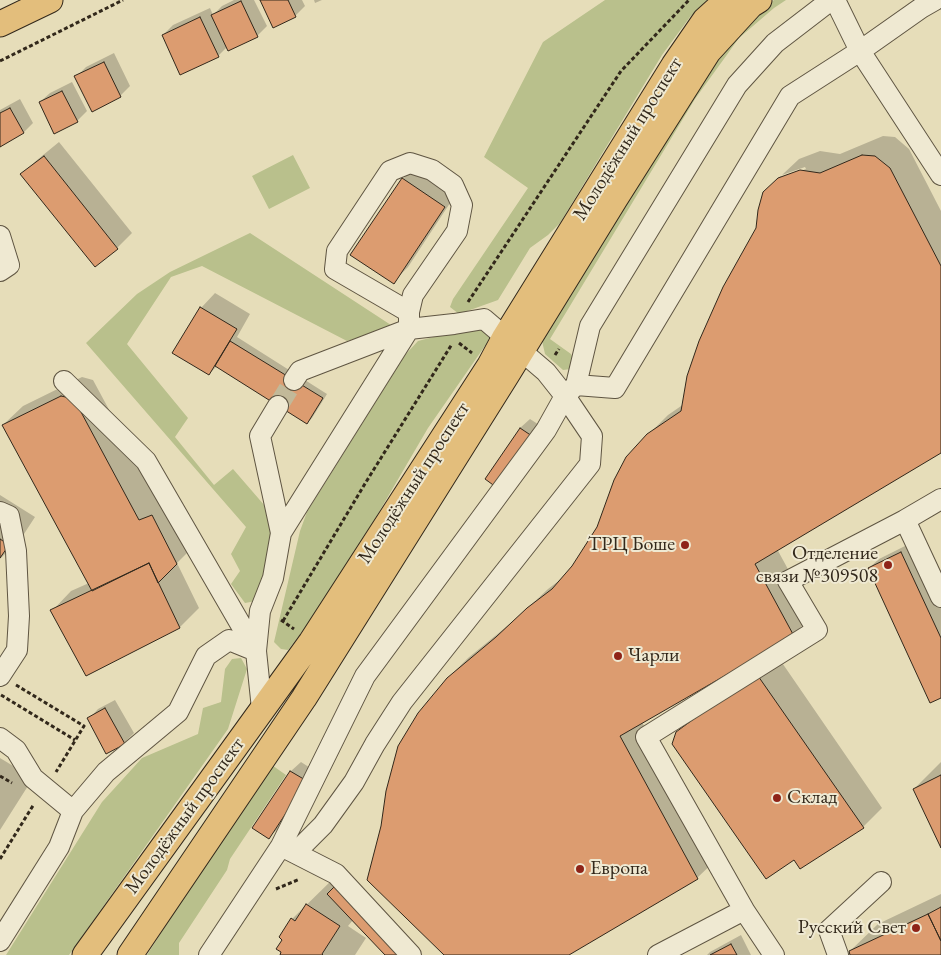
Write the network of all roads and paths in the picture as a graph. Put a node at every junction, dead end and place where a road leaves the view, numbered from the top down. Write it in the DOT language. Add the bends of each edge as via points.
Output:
graph roads {
  1 [pos="50,0"];
  2 [pos="123,0"];
  3 [pos="727,0"];
  4 [pos="758,0"];
  5 [pos="831,0"];
  6 [pos="835,0"];
  7 [pos="934,0"];
  8 [pos="0,24"];
  9 [pos="860,51"];
  10 [pos="0,61"];
  11 [pos="941,175"];
  12 [pos="0,236"];
  13 [pos="0,271"];
  14 [pos="409,321"];
  15 [pos="513,344"];
  16 [pos="294,380"];
  17 [pos="64,381"];
  18 [pos="570,390"];
  19 [pos="278,406"];
  20 [pos="941,499"];
  21 [pos="0,512"];
  22 [pos="904,520"];
  23 [pos="281,533"];
  24 [pos="941,596"];
  25 [pos="256,652"];
  26 [pos="0,676"];
  27 [pos="0,695"];
  28 [pos="262,709"];
  29 [pos="0,738"];
  30 [pos="0,776"];
  31 [pos="15,785"];
  32 [pos="37,800"];
  33 [pos="73,810"];
  34 [pos="288,849"];
  35 [pos="0,859"];
  36 [pos="300,879"];
  37 [pos="881,882"];
  38 [pos="277,888"];
  39 [pos="744,910"];
  40 [pos="0,941"];
  41 [pos="85,955"];
  42 [pos="130,955"];
  43 [pos="209,955"];
  44 [pos="411,955"];
  45 [pos="658,955"];
  46 [pos="774,955"];
  47 [pos="838,955"];
  1 -- 8 [label="main road"];
  2 -- 10 [label="path"];
  3 -- 15 [label="main road, Молодёжный проспект" via="705,20 674,64"];
  4 -- 15 [label="main road, Молодёжный проспект" via="708,52 615,199"];
  5 -- 18 [label="street" via="775,42 737,85 590,326"];
  6 -- 9 [label="street"];
  7 -- 9 [label="street"];
  9 -- 11 [label="street"];
  9 -- 18 [label="street" via="790,96 615,388"];
  12 -- 13 [label="street" via="9,265"];
  14 -- 14 [label="street" via="413,295 457,231 462,205 453,185 432,170 410,163 390,171 337,250 335,269"];
  14 -- 15 [label="street" via="454,324 484,319"];
  14 -- 16 [label="street" via="300,371"];
  14 -- 23 [label="street"];
  15 -- 18 [label="street"];
  15 -- 28 [label="main road, Молодёжный проспект" via="490,365 311,642"];
  15 -- 42 [label="main road, Молодёжный проспект" via="304,698"];
  17 -- 25 [label="street" via="146,461"];
  18 -- 34 [label="street" via="546,430 365,676"];
  18 -- 34 [label="street" via="592,436 590,464 402,702 354,782 323,825"];
  19 -- 23 [label="street" via="260,436"];
  20 -- 22 [label="street"];
  21 -- 26 [label="street" via="8,516 16,550 20,616 16,650"];
  22 -- 24 [label="street"];
  22 -- 39 [label="street" via="788,581 817,630 646,737"];
  23 -- 25 [label="street" via="273,578 260,611"];
  25 -- 28 [label="street"];
  25 -- 33 [label="street" via="229,640 206,656 178,712 106,772"];
  26 -- 27 [label="path" via="84,726 75,740"];
  28 -- 41 [label="main road, Молодёжный проспект"];
  29 -- 33 [label="street" via="16,750 33,778"];
  30 -- 31 [label="path"];
  32 -- 35 [label="path"];
  33 -- 40 [label="street" via="59,847"];
  34 -- 43 [label="street"];
  34 -- 44 [label="street" via="336,874"];
  36 -- 38 [label="path"];
  37 -- 47 [label="street" via="829,930"];
  39 -- 45 [label="street"];
  39 -- 46 [label="street"];
}
